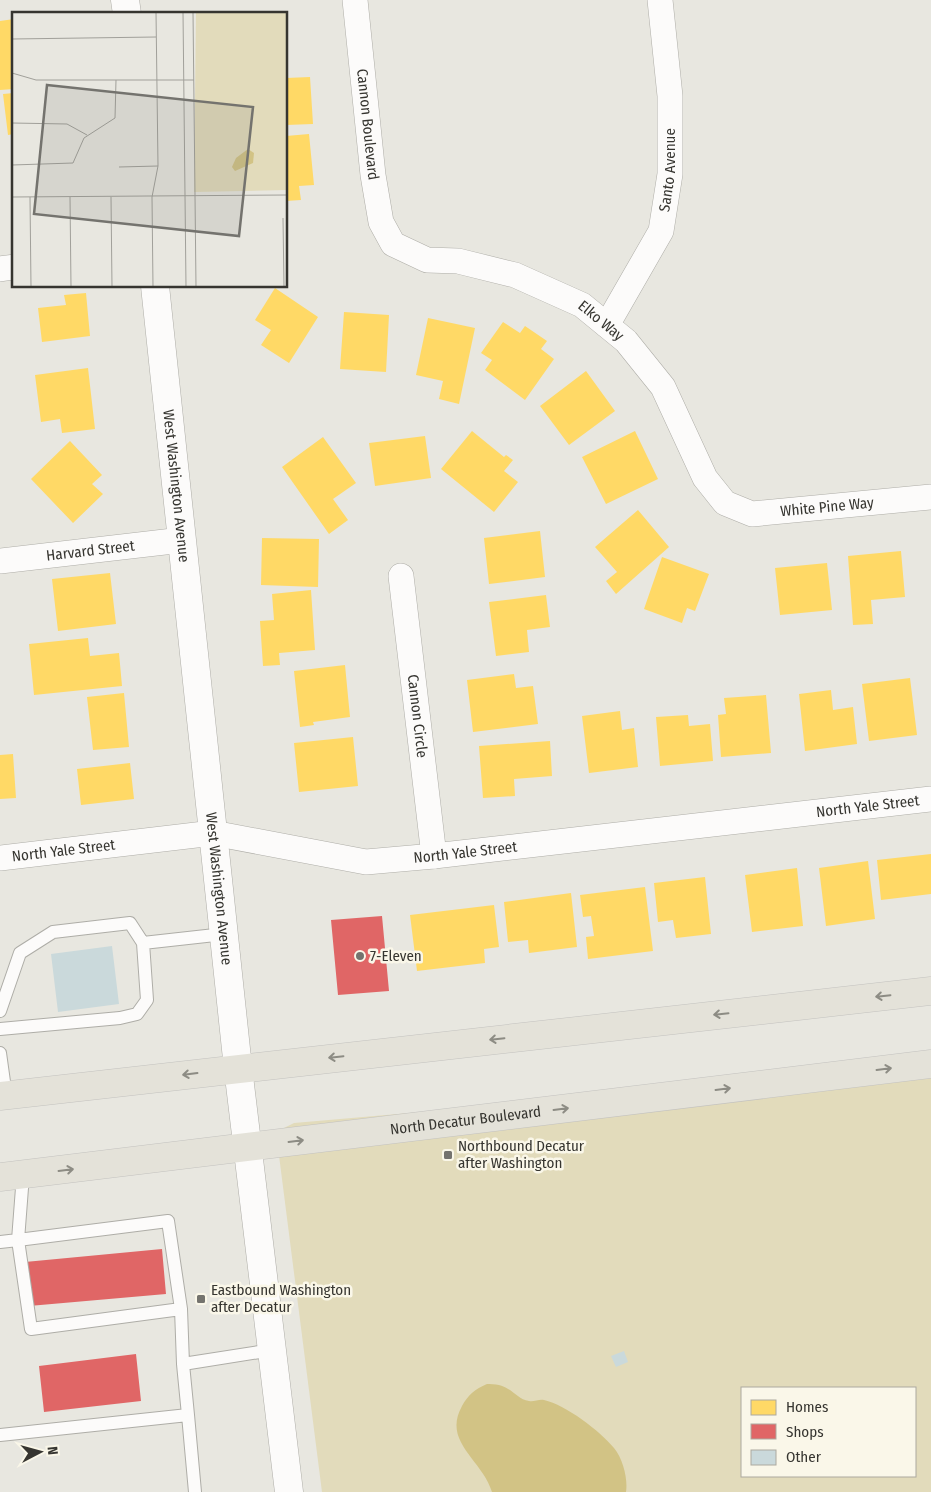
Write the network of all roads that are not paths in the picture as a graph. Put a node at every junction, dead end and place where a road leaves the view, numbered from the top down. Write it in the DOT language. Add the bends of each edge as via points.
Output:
graph roads {
  1 [pos="355,0"];
  2 [pos="660,0"];
  3 [pos="393,244"];
  4 [pos="155,288"];
  5 [pos="607,325"];
  6 [pos="931,497"];
  7 [pos="725,503"];
  8 [pos="182,540"];
  9 [pos="0,561"];
  10 [pos="401,576"];
  11 [pos="931,799"];
  12 [pos="213,833"];
  13 [pos="434,856"];
  14 [pos="0,858"];
  15 [pos="224,934"];
  16 [pos="143,943"];
  17 [pos="931,991"];
  18 [pos="0,1011"];
  19 [pos="0,1029"];
  20 [pos="0,1052"];
  21 [pos="931,1064"];
  22 [pos="238,1068"];
  23 [pos="3,1096"];
  24 [pos="247,1146"];
  25 [pos="11,1176"];
  26 [pos="18,1240"];
  27 [pos="0,1242"];
  28 [pos="181,1309"];
  29 [pos="272,1350"];
  30 [pos="183,1364"];
  31 [pos="188,1415"];
  32 [pos="0,1435"];
  33 [pos="195,1492"];
  34 [pos="289,1492"];
  1 -- 3 [label="street, Cannon Boulevard" via="373,175 381,222"];
  2 -- 5 [label="street, Santo Avenue" via="670,96 670,174 661,231"];
  3 -- 5 [label="street, Elko Way" via="427,260 458,261 515,275 582,305"];
  4 -- 8 [label="main road, West Washington Avenue"];
  5 -- 7 [label="street, Elko Way" via="626,341 663,387 705,478"];
  6 -- 7 [label="street, White Pine Way" via="752,514"];
  8 -- 9 [label="street, Harvard Street"];
  8 -- 12 [label="main road, West Washington Avenue"];
  10 -- 13 [label="street, Cannon Circle"];
  11 -- 13 [label="street, North Yale Street"];
  12 -- 13 [label="street, North Yale Street" via="366,862"];
  12 -- 14 [label="street, North Yale Street"];
  12 -- 15 [label="main road, West Washington Avenue"];
  15 -- 16 [label="lane"];
  15 -- 22 [label="main road, West Washington Avenue"];
  16 -- 18 [label="lane" via="130,923 53,932 20,953"];
  16 -- 19 [label="lane" via="147,1000 137,1014"];
  17 -- 22 [label="main road, one-way"];
  20 -- 23 [label="lane"];
  24 -- 21 [label="main road, North Decatur Boulevard, one-way"];
  22 -- 23 [label="main road, one-way"];
  22 -- 24 [label="main road, West Washington Avenue"];
  25 -- 24 [label="main road, North Decatur Boulevard, one-way"];
  24 -- 29 [label="main road, West Washington Avenue"];
  25 -- 26 [label="lane"];
  26 -- 27 [label="lane"];
  26 -- 28 [label="lane" via="168,1222"];
  26 -- 28 [label="lane" via="31,1329"];
  28 -- 30 [label="lane"];
  29 -- 30 [label="lane"];
  29 -- 34 [label="main road, West Washington Avenue"];
  30 -- 31 [label="lane"];
  31 -- 32 [label="lane"];
  31 -- 33 [label="lane"];
}
